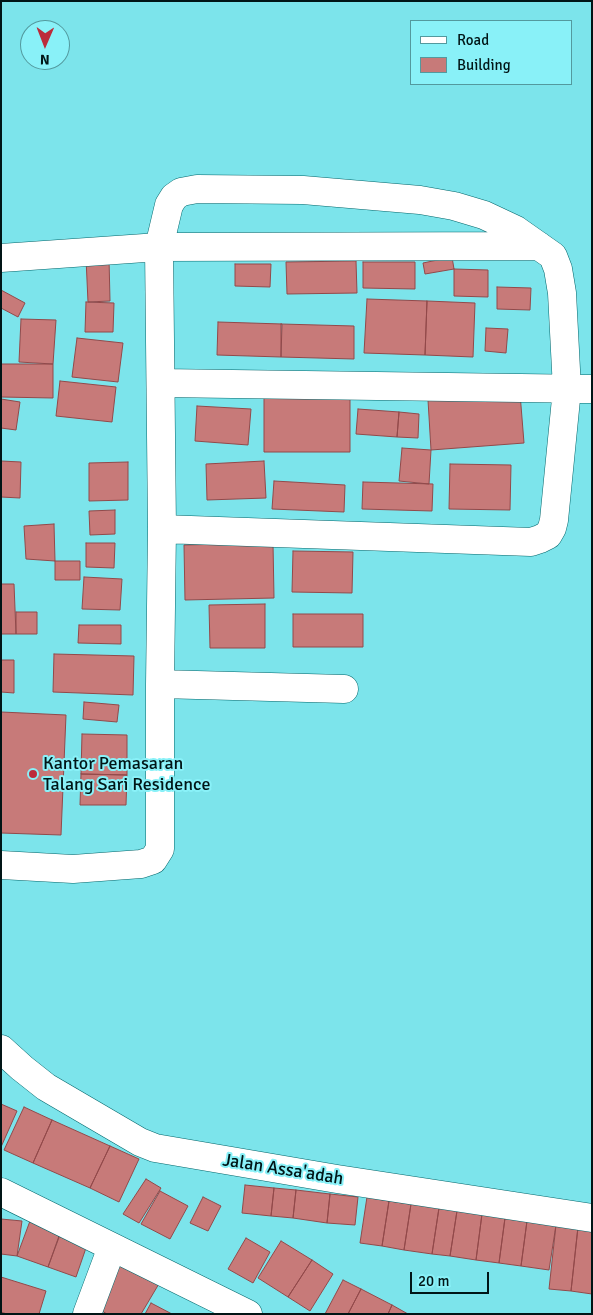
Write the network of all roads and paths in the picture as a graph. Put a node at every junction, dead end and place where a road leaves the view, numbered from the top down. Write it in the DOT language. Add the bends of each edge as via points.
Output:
graph roads {
  1 [pos="539,246"];
  2 [pos="159,247"];
  3 [pos="1,258"];
  4 [pos="161,383"];
  5 [pos="579,389"];
  6 [pos="162,528"];
  7 [pos="160,684"];
  8 [pos="344,689"];
  9 [pos="1,865"];
  10 [pos="1,1050"];
  11 [pos="1,1192"];
  12 [pos="592,1218"];
  13 [pos="112,1247"];
  14 [pos="87,1314"];
  15 [pos="248,1314"];
  1 -- 2 [label="street"];
  1 -- 2 [label="street" via="516,230 484,215 420,200 302,190 197,189 181,192 169,205"];
  1 -- 5 [label="street" via="552,256 558,269"];
  2 -- 3 [label="street"];
  2 -- 4 [label="street"];
  4 -- 5 [label="street"];
  4 -- 6 [label="street"];
  5 -- 6 [label="street" via="552,528 540,540"];
  6 -- 7 [label="street"];
  7 -- 8 [label="street"];
  7 -- 9 [label="street" via="160,849 153,860 83,868"];
  10 -- 12 [label="street, Jalan Assa'adah" via="46,1087 155,1148"];
  11 -- 13 [label="street"];
  13 -- 14 [label="street"];
  13 -- 15 [label="street"];
}
